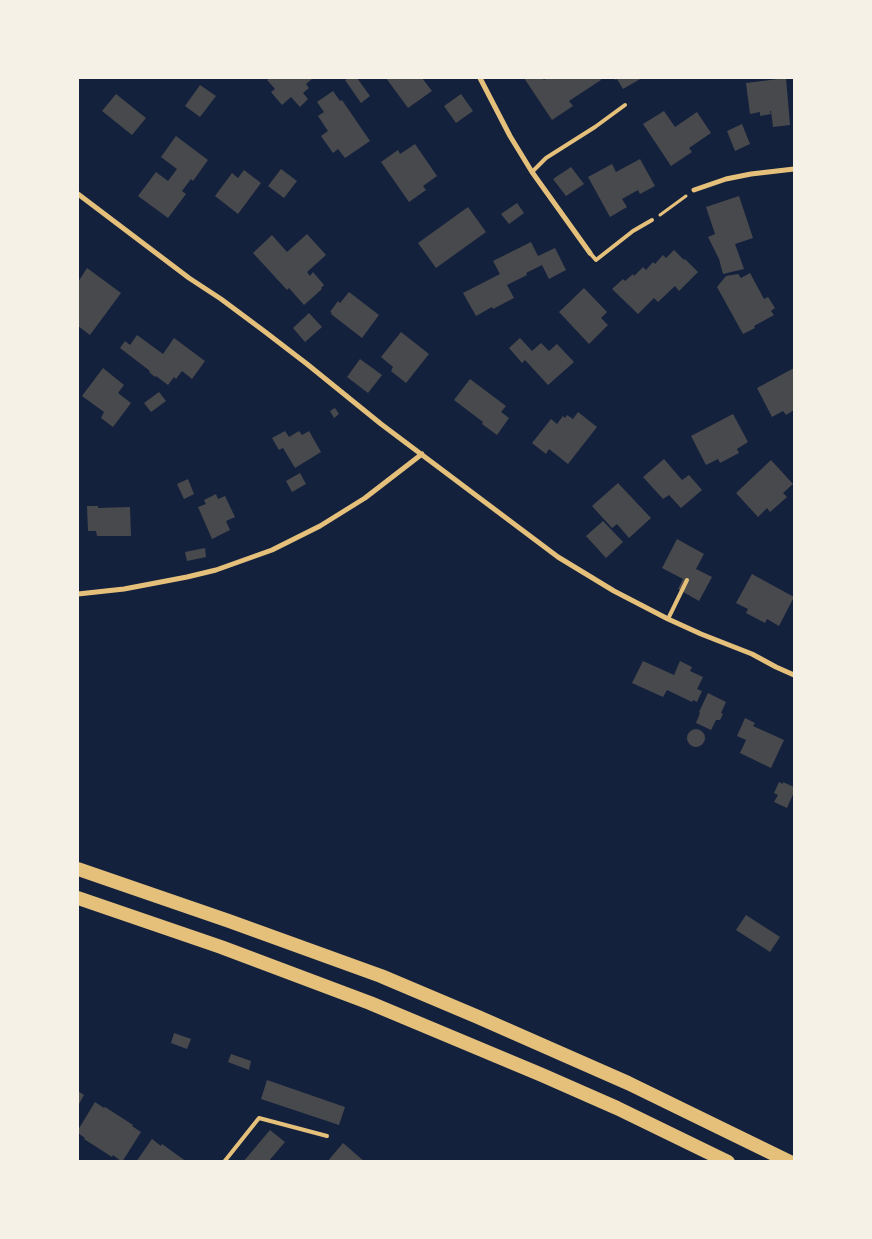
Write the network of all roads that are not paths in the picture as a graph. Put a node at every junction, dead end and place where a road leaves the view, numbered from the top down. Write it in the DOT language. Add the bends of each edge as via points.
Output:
graph roads {
  1 [pos="480,78"];
  2 [pos="624,105"];
  3 [pos="794,169"];
  4 [pos="532,172"];
  5 [pos="694,190"];
  6 [pos="78,194"];
  7 [pos="652,220"];
  8 [pos="590,253"];
  9 [pos="422,454"];
  10 [pos="687,580"];
  11 [pos="78,594"];
  12 [pos="668,618"];
  13 [pos="794,675"];
  14 [pos="78,869"];
  15 [pos="78,898"];
  16 [pos="327,1136"];
  17 [pos="224,1162"];
  18 [pos="728,1162"];
  19 [pos="790,1162"];
  1 -- 4 [label="street"];
  2 -- 4 [label="lane" via="546,158"];
  3 -- 5 [label="street" via="751,174"];
  4 -- 8 [label="street"];
  6 -- 9 [label="street" via="264,331"];
  7 -- 8 [label="lane" via="596,260"];
  9 -- 11 [label="street" via="328,522 272,550 187,577"];
  9 -- 12 [label="street" via="558,557 614,591"];
  10 -- 12 [label="lane"];
  12 -- 13 [label="street"];
  14 -- 19 [label="highway" via="381,976 628,1083"];
  15 -- 18 [label="highway" via="370,1003 618,1108"];
  16 -- 17 [label="lane" via="259,1118"];
}
